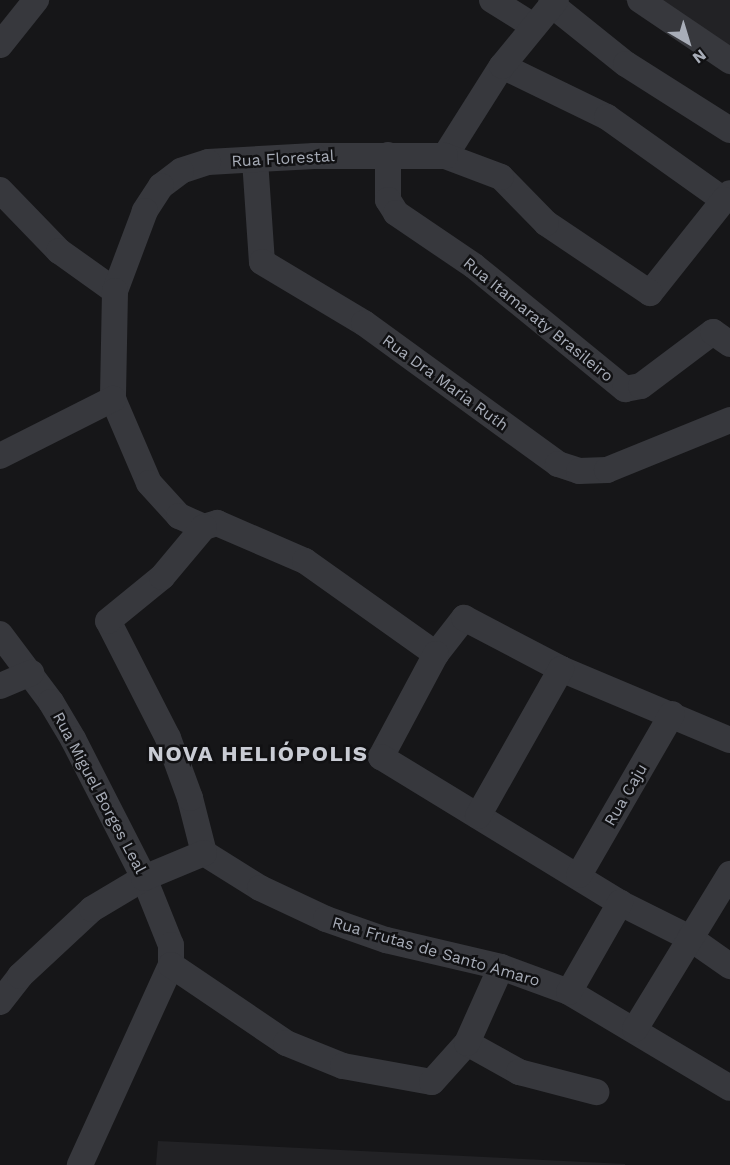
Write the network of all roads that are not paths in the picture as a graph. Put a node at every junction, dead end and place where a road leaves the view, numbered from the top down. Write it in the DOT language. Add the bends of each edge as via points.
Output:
graph roads {
  1 [pos="36,0"];
  2 [pos="492,0"];
  3 [pos="640,0"];
  4 [pos="554,2"];
  5 [pos="532,25"];
  6 [pos="0,45"];
  7 [pos="730,61"];
  8 [pos="502,66"];
  9 [pos="730,130"];
  10 [pos="388,155"];
  11 [pos="445,156"];
  12 [pos="255,160"];
  13 [pos="0,190"];
  14 [pos="727,197"];
  15 [pos="115,291"];
  16 [pos="730,344"];
  17 [pos="113,399"];
  18 [pos="730,420"];
  19 [pos="0,456"];
  20 [pos="211,525"];
  21 [pos="0,634"];
  22 [pos="436,654"];
  23 [pos="561,669"];
  24 [pos="31,673"];
  25 [pos="0,686"];
  26 [pos="672,714"];
  27 [pos="730,740"];
  28 [pos="478,816"];
  29 [pos="204,853"];
  30 [pos="730,874"];
  31 [pos="579,875"];
  32 [pos="144,878"];
  33 [pos="620,903"];
  34 [pos="690,938"];
  35 [pos="171,965"];
  36 [pos="730,966"];
  37 [pos="501,967"];
  38 [pos="569,992"];
  39 [pos="0,1002"];
  40 [pos="635,1029"];
  41 [pos="467,1043"];
  42 [pos="730,1088"];
  43 [pos="596,1092"];
  44 [pos="80,1165"];
  1 -- 6 [label="street"];
  2 -- 5 [label="street"];
  3 -- 7 [label="street"];
  4 -- 5 [label="street"];
  4 -- 9 [label="street" via="626,64"];
  5 -- 8 [label="street"];
  8 -- 11 [label="street"];
  8 -- 14 [label="street" via="607,117"];
  10 -- 11 [label="street, Rua Florestal"];
  10 -- 12 [label="street, Rua Florestal"];
  10 -- 16 [label="street, Rua Itamaraty Brasileiro" via="388,200 396,213 474,266 625,389 641,386 713,332"];
  11 -- 14 [label="street, Rua Florestal" via="501,177 546,223 650,293"];
  12 -- 15 [label="street, Rua Florestal" via="208,162 170,177 134,231"];
  12 -- 18 [label="street, Rua Dra Maria Ruth" via="262,262 364,324 558,464 579,471 607,470"];
  13 -- 15 [label="street" via="59,251"];
  15 -- 17 [label="street, Rua Florestal"];
  17 -- 19 [label="street"];
  17 -- 20 [label="street, Rua Florestal" via="136,459 161,500 179,516"];
  20 -- 22 [label="street, Rua Florestal" via="305,561"];
  20 -- 29 [label="street" via="162,576 108,621 168,738 190,798"];
  21 -- 24 [label="street, Rua Miguel Borges Leal"];
  22 -- 23 [label="street" via="464,618"];
  22 -- 28 [label="street" via="381,757"];
  23 -- 26 [label="street"];
  23 -- 28 [label="street"];
  24 -- 25 [label="street"];
  24 -- 32 [label="street, Rua Miguel Borges Leal" via="73,739"];
  26 -- 27 [label="street"];
  26 -- 31 [label="street, Rua Caju"];
  28 -- 31 [label="street"];
  29 -- 32 [label="street"];
  29 -- 37 [label="street, Rua Frutas de Santo Amaro" via="260,888 326,919 386,940"];
  30 -- 34 [label="street"];
  31 -- 33 [label="street"];
  32 -- 35 [label="street, Rua Miguel Borges Leal" via="166,927"];
  32 -- 39 [label="street" via="92,909 60,936"];
  33 -- 34 [label="street"];
  33 -- 38 [label="street"];
  34 -- 36 [label="street"];
  34 -- 40 [label="street"];
  35 -- 41 [label="street" via="286,1043 343,1066 432,1082"];
  35 -- 44 [label="street"];
  37 -- 38 [label="street, Rua Frutas de Santo Amaro"];
  37 -- 41 [label="street"];
  38 -- 40 [label="street, Rua Frutas de Santo Amaro"];
  40 -- 42 [label="street, Rua Frutas de Santo Amaro"];
  41 -- 43 [label="street" via="519,1072"];
}
